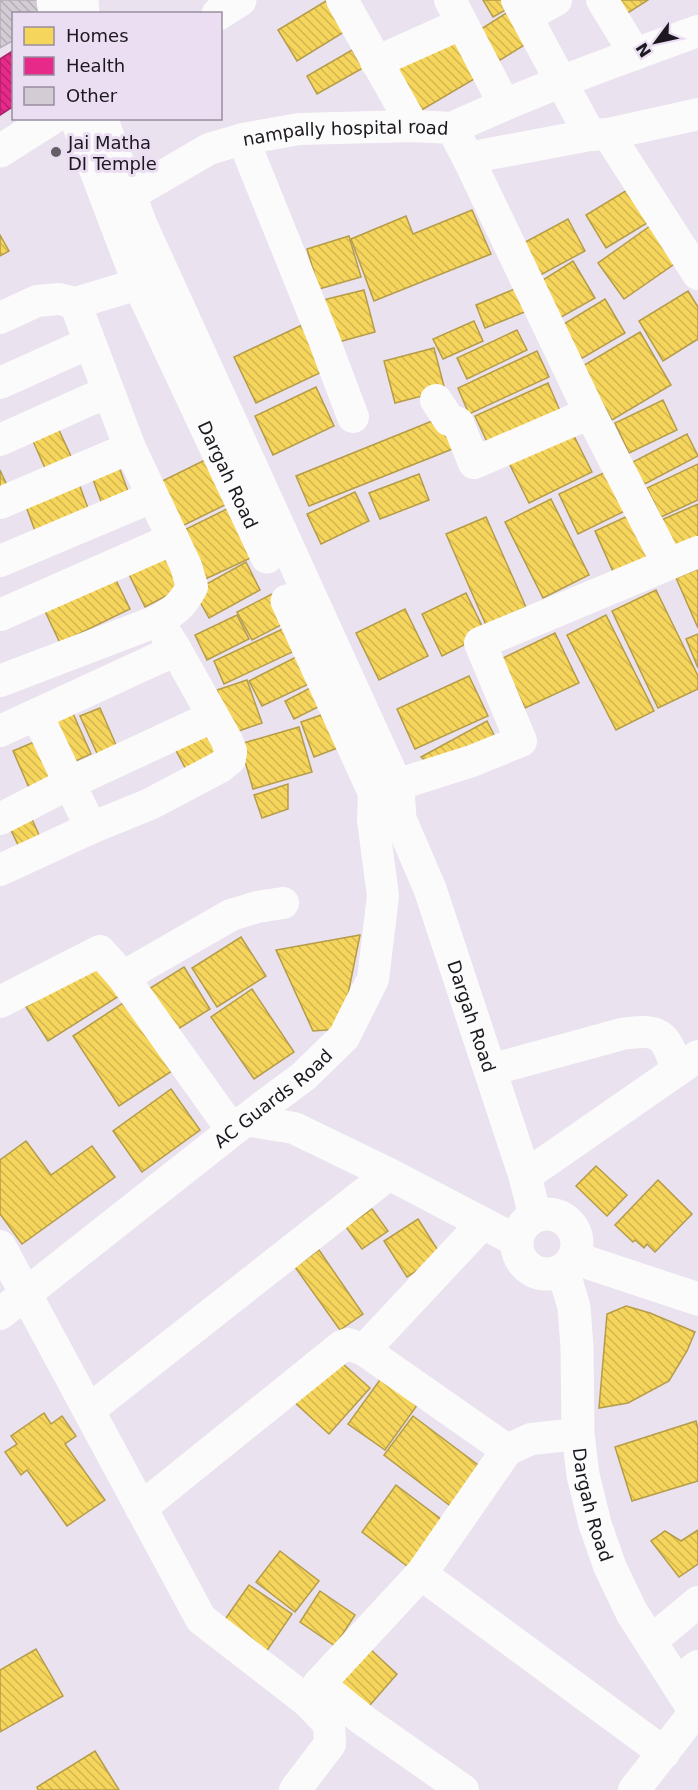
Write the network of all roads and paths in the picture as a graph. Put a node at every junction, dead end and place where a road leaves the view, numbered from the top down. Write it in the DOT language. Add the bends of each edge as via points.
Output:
graph roads {
  1 [pos="240,0"];
  2 [pos="342,0"];
  3 [pos="556,0"];
  4 [pos="602,0"];
  5 [pos="522,8"];
  6 [pos="221,12"];
  7 [pos="456,12"];
  8 [pos="698,30"];
  9 [pos="635,54"];
  10 [pos="376,62"];
  11 [pos="561,81"];
  12 [pos="504,104"];
  13 [pos="698,114"];
  14 [pos="49,120"];
  15 [pos="77,120"];
  16 [pos="102,120"];
  17 [pos="413,126"];
  18 [pos="452,128"];
  19 [pos="599,134"];
  20 [pos="243,139"];
  21 [pos="0,151"];
  22 [pos="468,158"];
  23 [pos="130,195"];
  24 [pos="698,273"];
  25 [pos="139,284"];
  26 [pos="75,303"];
  27 [pos="0,318"];
  28 [pos="89,343"];
  29 [pos="0,383"];
  30 [pos="107,392"];
  31 [pos="436,400"];
  32 [pos="590,413"];
  33 [pos="353,417"];
  34 [pos="0,440"];
  35 [pos="130,448"];
  36 [pos="152,497"];
  37 [pos="0,503"];
  38 [pos="173,539"];
  39 [pos="698,552"];
  40 [pos="0,561"];
  41 [pos="668,564"];
  42 [pos="0,615"];
  43 [pos="157,621"];
  44 [pos="176,650"];
  45 [pos="0,681"];
  46 [pos="37,715"];
  47 [pos="212,717"];
  48 [pos="0,731"];
  49 [pos="70,783"];
  50 [pos="385,789"];
  51 [pos="0,819"];
  52 [pos="92,828"];
  53 [pos="0,870"];
  54 [pos="283,903"];
  55 [pos="123,977"];
  56 [pos="0,1002"];
  57 [pos="687,1063"];
  58 [pos="490,1070"];
  59 [pos="239,1125"];
  60 [pos="389,1174"];
  61 [pos="525,1176"];
  62 [pos="482,1224"];
  63 [pos="526,1228"];
  64 [pos="0,1246"];
  65 [pos="568,1264"];
  66 [pos="25,1295"];
  67 [pos="698,1299"];
  68 [pos="0,1314"];
  69 [pos="364,1350"];
  70 [pos="89,1410"];
  71 [pos="578,1434"];
  72 [pos="507,1450"];
  73 [pos="141,1508"];
  74 [pos="422,1574"];
  75 [pos="696,1608"];
  76 [pos="651,1641"];
  77 [pos="687,1675"];
  78 [pos="313,1693"];
  79 [pos="697,1714"];
  80 [pos="664,1753"];
  81 [pos="295,1790"];
  82 [pos="464,1790"];
  83 [pos="634,1790"];
  1 -- 6 [label="main road"];
  2 -- 10 [label="street"];
  3 -- 5 [label="street"];
  4 -- 9 [label="street"];
  5 -- 11 [label="street"];
  7 -- 10 [label="street"];
  7 -- 12 [label="street"];
  8 -- 9 [label="street"];
  9 -- 11 [label="street"];
  10 -- 17 [label="street"];
  11 -- 12 [label="street"];
  11 -- 19 [label="street"];
  12 -- 18 [label="street"];
  13 -- 19 [label="street, nampally hospital road"];
  14 -- 21 [label="main road"];
  15 -- 25 [label="main road, Dargah Road"];
  16 -- 23 [label="main road, Dargah Road"];
  17 -- 18 [label="street, nampally hospital road"];
  17 -- 20 [label="street, nampally hospital road" via="299,129"];
  18 -- 22 [label="street, nampally hospital road"];
  19 -- 22 [label="street, nampally hospital road"];
  19 -- 24 [label="street"];
  20 -- 23 [label="street, nampally hospital road" via="209,149"];
  20 -- 33 [label="street"];
  22 -- 32 [label="street"];
  23 -- 50 [label="main road, Dargah Road"];
  25 -- 26 [label="street"];
  25 -- 50 [label="main road, Dargah Road"];
  26 -- 27 [label="street" via="59,299 37,301"];
  26 -- 28 [label="street"];
  28 -- 29 [label="street"];
  28 -- 30 [label="street"];
  30 -- 34 [label="street"];
  30 -- 35 [label="street"];
  31 -- 32 [label="street" via="449,420 458,423 474,463"];
  32 -- 41 [label="street"];
  35 -- 36 [label="street"];
  35 -- 37 [label="street"];
  36 -- 38 [label="street"];
  36 -- 40 [label="street"];
  38 -- 42 [label="street"];
  38 -- 43 [label="street" via="192,587 185,601"];
  39 -- 41 [label="street"];
  41 -- 50 [label="street" via="480,643 521,741"];
  43 -- 44 [label="street"];
  43 -- 45 [label="street"];
  44 -- 46 [label="street"];
  44 -- 47 [label="street"];
  46 -- 48 [label="street"];
  46 -- 49 [label="street"];
  47 -- 49 [label="street"];
  47 -- 52 [label="street" via="226,739 230,759 150,804"];
  49 -- 51 [label="street"];
  49 -- 52 [label="street"];
  50 -- 58 [label="main road, Dargah Road" via="430,889"];
  50 -- 59 [label="street, AC Guards Road" via="373,820 382,896 373,979 344,1037 304,1076"];
  52 -- 53 [label="street"];
  54 -- 55 [label="street" via="231,915"];
  55 -- 56 [label="street" via="100,951"];
  55 -- 59 [label="street"];
  57 -- 58 [label="street" via="654,1032 641,1031"];
  57 -- 61 [label="street"];
  58 -- 61 [label="main road, Dargah Road"];
  59 -- 60 [label="street" via="294,1128"];
  59 -- 66 [label="street, AC Guards Road"];
  60 -- 62 [label="street"];
  60 -- 70 [label="street"];
  61 -- 63 [label="main road, Dargah Road"];
  62 -- 63 [label="street"];
  62 -- 69 [label="street"];
  63 -- 65 [label="main road" via="521,1259 528,1266 545,1274"];
  63 -- 65 [label="main road" via="553,1214 562,1217 577,1240"];
  64 -- 66 [label="street"];
  65 -- 67 [label="main road"];
  65 -- 71 [label="main road, Dargah Road" via="578,1347"];
  66 -- 68 [label="street, AC Guards Road"];
  66 -- 70 [label="street"];
  69 -- 72 [label="street"];
  69 -- 73 [label="street" via="348,1344 342,1346"];
  70 -- 73 [label="street"];
  71 -- 72 [label="street" via="531,1439"];
  71 -- 76 [label="main road, Dargah Road" via="583,1475 603,1545 632,1613"];
  72 -- 74 [label="street"];
  73 -- 78 [label="street" via="201,1619"];
  74 -- 78 [label="street"];
  74 -- 80 [label="street"];
  75 -- 76 [label="street"];
  76 -- 77 [label="main road, Dargah Road"];
  77 -- 79 [label="main road, Dargah Road"];
  78 -- 81 [label="street" via="329,1724 330,1744"];
  78 -- 82 [label="street" via="363,1720"];
  79 -- 80 [label="street"];
  80 -- 83 [label="street"];
}
